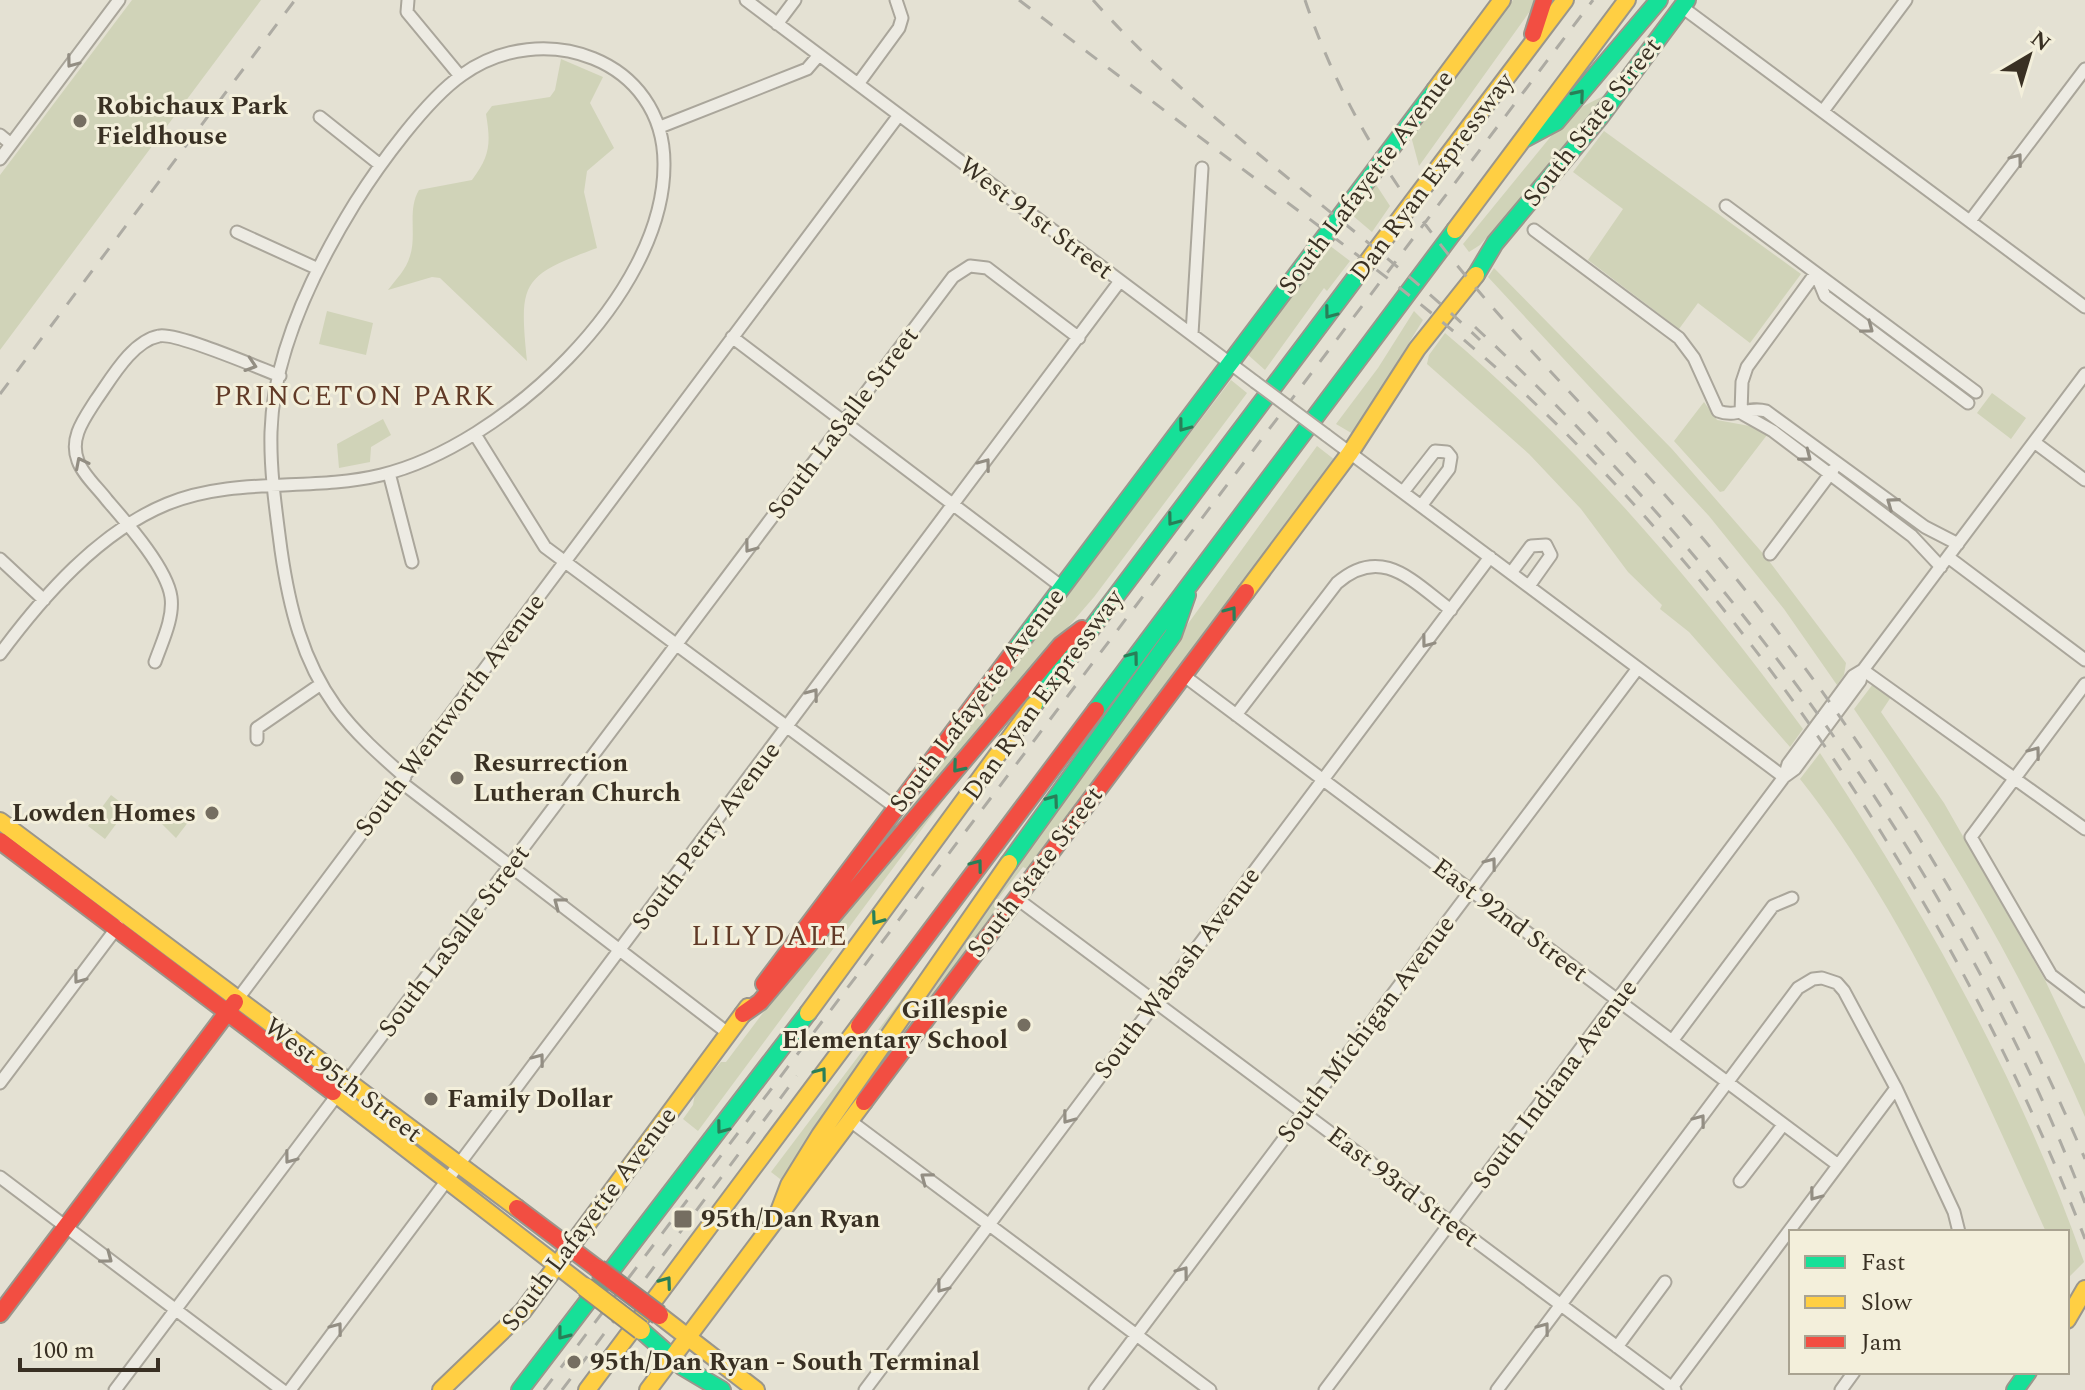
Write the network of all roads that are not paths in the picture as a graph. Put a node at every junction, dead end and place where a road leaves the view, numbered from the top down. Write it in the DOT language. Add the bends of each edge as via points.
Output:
graph roads {
  1 [pos="119,0"];
  2 [pos="746,0"];
  3 [pos="795,0"];
  4 [pos="896,0"];
  5 [pos="1502,0"];
  6 [pos="1544,0"];
  7 [pos="1565,0"];
  8 [pos="1627,0"];
  9 [pos="1659,0"];
  10 [pos="1906,0"];
  11 [pos="1685,3"];
  12 [pos="407,6"];
  13 [pos="777,24"];
  14 [pos="1528,49"];
  15 [pos="819,55"];
  16 [pos="2085,69"];
  17 [pos="460,76"];
  18 [pos="858,84"];
  19 [pos="1823,111"];
  20 [pos="899,115"];
  21 [pos="320,117"];
  22 [pos="660,127"];
  23 [pos="0,135"];
  24 [pos="1519,141"];
  25 [pos="11,144"];
  26 [pos="0,159"];
  27 [pos="379,164"];
  28 [pos="1202,168"];
  29 [pos="1726,206"];
  30 [pos="1970,221"];
  31 [pos="1534,230"];
  32 [pos="237,232"];
  33 [pos="316,268"];
  34 [pos="1815,274"];
  35 [pos="1120,281"];
  36 [pos="2085,307"];
  37 [pos="1192,334"];
  38 [pos="732,337"];
  39 [pos="1079,338"];
  40 [pos="1231,364"];
  41 [pos="2085,374"];
  42 [pos="280,376"];
  43 [pos="1976,392"];
  44 [pos="1968,403"];
  45 [pos="1741,413"];
  46 [pos="844,422"];
  47 [pos="476,436"];
  48 [pos="2034,442"];
  49 [pos="1350,453"];
  50 [pos="1838,463"];
  51 [pos="389,473"];
  52 [pos="1830,475"];
  53 [pos="2085,480"];
  54 [pos="273,484"];
  55 [pos="1403,492"];
  56 [pos="954,506"];
  57 [pos="1421,506"];
  58 [pos="128,525"];
  59 [pos="1958,544"];
  60 [pos="1770,554"];
  61 [pos="1490,557"];
  62 [pos="0,559"];
  63 [pos="412,562"];
  64 [pos="565,562"];
  65 [pos="1944,562"];
  66 [pos="1511,573"];
  67 [pos="1195,575"];
  68 [pos="1529,586"];
  69 [pos="1062,587"];
  70 [pos="44,600"];
  71 [pos="1106,608"];
  72 [pos="1451,610"];
  73 [pos="677,645"];
  74 [pos="0,654"];
  75 [pos="2085,660"];
  76 [pos="155,662"];
  77 [pos="1638,668"];
  78 [pos="1863,670"];
  79 [pos="1183,675"];
  80 [pos="321,684"];
  81 [pos="2085,684"];
  82 [pos="1236,715"];
  83 [pos="788,727"];
  84 [pos="257,739"];
  85 [pos="1784,777"];
  86 [pos="403,779"];
  87 [pos="2014,779"];
  88 [pos="1323,780"];
  89 [pos="895,807"];
  90 [pos="2085,829"];
  91 [pos="4,838"];
  92 [pos="510,865"];
  93 [pos="1470,890"];
  94 [pos="1016,898"];
  95 [pos="1792,898"];
  96 [pos="121,922"];
  97 [pos="621,950"];
  98 [pos="2083,997"];
  99 [pos="1617,1000"];
  100 [pos="1156,1002"];
  101 [pos="232,1007"];
  102 [pos="743,1014"];
  103 [pos="729,1034"];
  104 [pos="1672,1041"];
  105 [pos="0,1083"];
  106 [pos="1728,1083"];
  107 [pos="1896,1088"];
  108 [pos="342,1089"];
  109 [pos="1303,1112"];
  110 [pos="849,1120"];
  111 [pos="1783,1125"];
  112 [pos="1838,1165"];
  113 [pos="454,1173"];
  114 [pos="0,1177"];
  115 [pos="1740,1181"];
  116 [pos="778,1214"];
  117 [pos="1451,1223"];
  118 [pos="988,1224"];
  119 [pos="66,1227"];
  120 [pos="1790,1230"];
  121 [pos="1958,1230"];
  122 [pos="1789,1232"];
  123 [pos="569,1248"];
  124 [pos="557,1266"];
  125 [pos="1665,1282"];
  126 [pos="2085,1289"];
  127 [pos="1561,1305"];
  128 [pos="175,1310"];
  129 [pos="2075,1312"];
  130 [pos="0,1314"];
  131 [pos="1136,1335"];
  132 [pos="688,1337"];
  133 [pos="1617,1347"];
  134 [pos="672,1357"];
  135 [pos="1673,1389"];
  136 [pos="115,1390"];
  137 [pos="282,1390"];
  138 [pos="290,1390"];
  139 [pos="441,1390"];
  140 [pos="520,1390"];
  141 [pos="587,1390"];
  142 [pos="648,1390"];
  143 [pos="722,1390"];
  144 [pos="756,1390"];
  145 [pos="865,1390"];
  146 [pos="1095,1390"];
  147 [pos="1210,1390"];
  148 [pos="1325,1390"];
  149 [pos="1497,1390"];
  1 -- 25 [label="street, one-way"];
  2 -- 13 [label="street, West 91st Street"];
  3 -- 13 [label="street"];
  4 -- 18 [label="street" via="902,18 899,28"];
  5 -- 40 [label="main road, South Lafayette Avenue"];
  6 -- 14 [label="main road"];
  7 -- 14 [label="main road, Dan Ryan Expressway"];
  8 -- 24 [label="main road, Dan Ryan Expressway"];
  24 -- 9 [label="main road, one-way" via="1556,122"];
  10 -- 19 [label="street"];
  11 -- 19 [label="street"];
  11 -- 49 [label="main road, South State Street" via="1600,117 1425,325 1417,349"];
  12 -- 17 [label="street"];
  13 -- 15 [label="street, West 91st Street"];
  14 -- 71 [label="main road, Dan Ryan Expressway, one-way"];
  15 -- 18 [label="street, West 91st Street"];
  15 -- 22 [label="street" via="807,69"];
  30 -- 16 [label="street, one-way"];
  17 -- 22 [label="street" via="516,50 563,48 605,62 624,77"];
  17 -- 27 [label="street"];
  18 -- 20 [label="street, West 91st Street"];
  19 -- 30 [label="street"];
  20 -- 35 [label="street, West 91st Street"];
  20 -- 38 [label="street, South Wentworth Avenue"];
  21 -- 27 [label="street"];
  22 -- 47 [label="street" via="662,203 623,286 535,393"];
  23 -- 25 [label="street"];
  24 -- 67 [label="main road, Dan Ryan Expressway"];
  25 -- 26 [label="street"];
  27 -- 33 [label="street"];
  28 -- 37 [label="street"];
  29 -- 34 [label="street"];
  30 -- 36 [label="street"];
  31 -- 45 [label="street" via="1679,338 1694,358 1713,404 1728,415"];
  32 -- 33 [label="street"];
  33 -- 42 [label="street"];
  34 -- 43 [label="street"];
  34 -- 44 [label="street, one-way" via="1825,296"];
  34 -- 45 [label="street" via="1747,367"];
  35 -- 37 [label="street, West 91st Street"];
  35 -- 39 [label="street, South Perry Avenue"];
  37 -- 40 [label="street, West 91st Street"];
  38 -- 46 [label="street"];
  38 -- 64 [label="street, South Wentworth Avenue"];
  39 -- 46 [label="street, South LaSalle Street" via="995,272 970,266 953,277"];
  56 -- 39 [label="street, South Perry Avenue, one-way"];
  40 -- 49 [label="street, West 91st Street, bridge"];
  40 -- 69 [label="main road, South Lafayette Avenue, one-way"];
  41 -- 48 [label="street, South Indiana Avenue"];
  42 -- 54 [label="street" via="271,427"];
  58 -- 42 [label="street, one-way" via="78,464 74,446 81,424 109,381 143,343 160,335 180,337"];
  45 -- 50 [label="street" via="1752,407 1766,411"];
  45 -- 52 [label="street, one-way"];
  46 -- 56 [label="street"];
  46 -- 73 [label="street, South LaSalle Street, one-way"];
  47 -- 51 [label="street"];
  47 -- 64 [label="street" via="545,547"];
  48 -- 53 [label="street"];
  48 -- 59 [label="street, South Indiana Avenue"];
  49 -- 55 [label="street, West 91st Street"];
  79 -- 49 [label="main road, South State Street, one-way"];
  50 -- 52 [label="street"];
  59 -- 50 [label="street, one-way" via="1925,527"];
  51 -- 54 [label="street"];
  51 -- 63 [label="street"];
  52 -- 60 [label="street"];
  52 -- 65 [label="street"];
  54 -- 58 [label="street" via="196,493"];
  54 -- 80 [label="street" via="288,596 301,643"];
  55 -- 57 [label="street, West 91st Street"];
  55 -- 57 [label="street" via="1435,451 1447,452 1449,469"];
  56 -- 69 [label="street"];
  83 -- 56 [label="street, South Perry Avenue, one-way"];
  57 -- 61 [label="street, West 91st Street"];
  58 -- 70 [label="street"];
  58 -- 76 [label="street" via="171,596 168,626"];
  59 -- 65 [label="street, South Indiana Avenue"];
  61 -- 66 [label="street, West 91st Street"];
  61 -- 72 [label="street, South Wabash Avenue"];
  62 -- 70 [label="street"];
  64 -- 73 [label="street"];
  64 -- 86 [label="street, South Wentworth Avenue"];
  65 -- 75 [label="street"];
  65 -- 78 [label="street, South Indiana Avenue"];
  66 -- 68 [label="street, West 91st Street"];
  66 -- 68 [label="street" via="1531,546 1546,545 1549,559"];
  116 -- 67 [label="main road, one-way" via="820,1135 1173,635"];
  141 -- 67 [label="main road, Dan Ryan Expressway, one-way"];
  68 -- 77 [label="street, West 91st Street"];
  69 -- 89 [label="main road, South Lafayette Avenue"];
  70 -- 74 [label="street"];
  71 -- 102 [label="main road, one-way" via="1061,645 760,1002"];
  71 -- 140 [label="main road, Dan Ryan Expressway, one-way" via="778,1053"];
  72 -- 82 [label="street" via="1391,568 1357,568 1337,583"];
  72 -- 88 [label="street, South Wabash Avenue, one-way"];
  73 -- 83 [label="street"];
  73 -- 92 [label="street, South LaSalle Street"];
  77 -- 85 [label="street, West 91st Street"];
  93 -- 77 [label="street, South Michigan Avenue, one-way"];
  78 -- 85 [label="street, South Indiana Avenue" via="1853,676 1788,764"];
  78 -- 87 [label="street"];
  79 -- 82 [label="street, East 92nd Street"];
  79 -- 94 [label="main road, South State Street"];
  80 -- 84 [label="street" via="257,728"];
  80 -- 86 [label="street" via="363,739"];
  87 -- 81 [label="street, one-way"];
  82 -- 88 [label="street, East 92nd Street"];
  83 -- 89 [label="street"];
  83 -- 97 [label="street, South Perry Avenue"];
  85 -- 99 [label="street, South Indiana Avenue"];
  86 -- 92 [label="street"];
  86 -- 101 [label="street, South Wentworth Avenue"];
  87 -- 90 [label="street"];
  87 -- 98 [label="street" via="1971,837 2051,975"];
  88 -- 93 [label="street, East 92nd Street"];
  88 -- 100 [label="street, South Wabash Avenue"];
  89 -- 102 [label="main road, South Lafayette Avenue"];
  91 -- 96 [label="main road, West 95th Street"];
  97 -- 92 [label="street, one-way"];
  92 -- 108 [label="street, South LaSalle Street"];
  93 -- 99 [label="street, East 92nd Street"];
  93 -- 109 [label="street, South Michigan Avenue"];
  94 -- 100 [label="street, East 93rd Street"];
  94 -- 110 [label="main road, South State Street"];
  95 -- 104 [label="street" via="1773,906"];
  96 -- 101 [label="main road, West 95th Street"];
  96 -- 105 [label="street, one-way"];
  97 -- 103 [label="street"];
  113 -- 97 [label="street, South Perry Avenue, one-way"];
  99 -- 104 [label="street, East 92nd Street"];
  99 -- 117 [label="street, South Indiana Avenue"];
  100 -- 109 [label="street, East 93rd Street"];
  100 -- 118 [label="street, South Wabash Avenue, one-way"];
  101 -- 108 [label="main road, West 95th Street"];
  101 -- 119 [label="main road, South Wentworth Avenue"];
  102 -- 103 [label="main road, South Lafayette Avenue"];
  103 -- 123 [label="main road, South Lafayette Avenue"];
  104 -- 106 [label="street, East 92nd Street"];
  106 -- 107 [label="street" via="1798,988 1822,978 1844,991"];
  106 -- 111 [label="street, East 92nd Street"];
  127 -- 106 [label="street, one-way"];
  107 -- 112 [label="street"];
  107 -- 121 [label="street"];
  108 -- 113 [label="main road, West 95th Street"];
  108 -- 128 [label="street, South LaSalle Street, one-way"];
  109 -- 117 [label="street, East 93rd Street"];
  131 -- 109 [label="street, South Michigan Avenue, one-way"];
  110 -- 116 [label="main road, South State Street"];
  118 -- 110 [label="street, one-way"];
  111 -- 112 [label="street, East 92nd Street"];
  111 -- 115 [label="street"];
  112 -- 120 [label="street, one-way"];
  113 -- 123 [label="main road, West 95th Street"];
  113 -- 124 [label="main road, West 95th Street"];
  138 -- 113 [label="street, South Perry Avenue, one-way"];
  114 -- 119 [label="street"];
  116 -- 132 [label="main road, South State Street"];
  117 -- 127 [label="street, East 93rd Street"];
  117 -- 148 [label="street, South Indiana Avenue"];
  118 -- 131 [label="street"];
  118 -- 145 [label="street, South Wabash Avenue, one-way"];
  119 -- 128 [label="street, one-way"];
  119 -- 130 [label="main road, South Wentworth Avenue"];
  122 -- 135 [label="street, one-way"];
  123 -- 124 [label="main road, South Lafayette Avenue"];
  123 -- 132 [label="main road, West 95th Street, bridge"];
  124 -- 134 [label="main road, West 95th Street, bridge"];
  124 -- 139 [label="main road, South Lafayette Avenue" via="514,1322"];
  125 -- 133 [label="street"];
  126 -- 129 [label="main road"];
  127 -- 133 [label="street, East 93rd Street"];
  149 -- 127 [label="street, one-way"];
  128 -- 136 [label="street, South LaSalle Street"];
  128 -- 137 [label="street"];
  131 -- 146 [label="street, South Michigan Avenue"];
  131 -- 147 [label="street"];
  132 -- 134 [label="main road, South State Street"];
  132 -- 144 [label="main road, West 95th Street"];
  133 -- 135 [label="street, East 93rd Street"];
  134 -- 142 [label="main road, South State Street"];
  134 -- 143 [label="main road, West 95th Street"];
}
